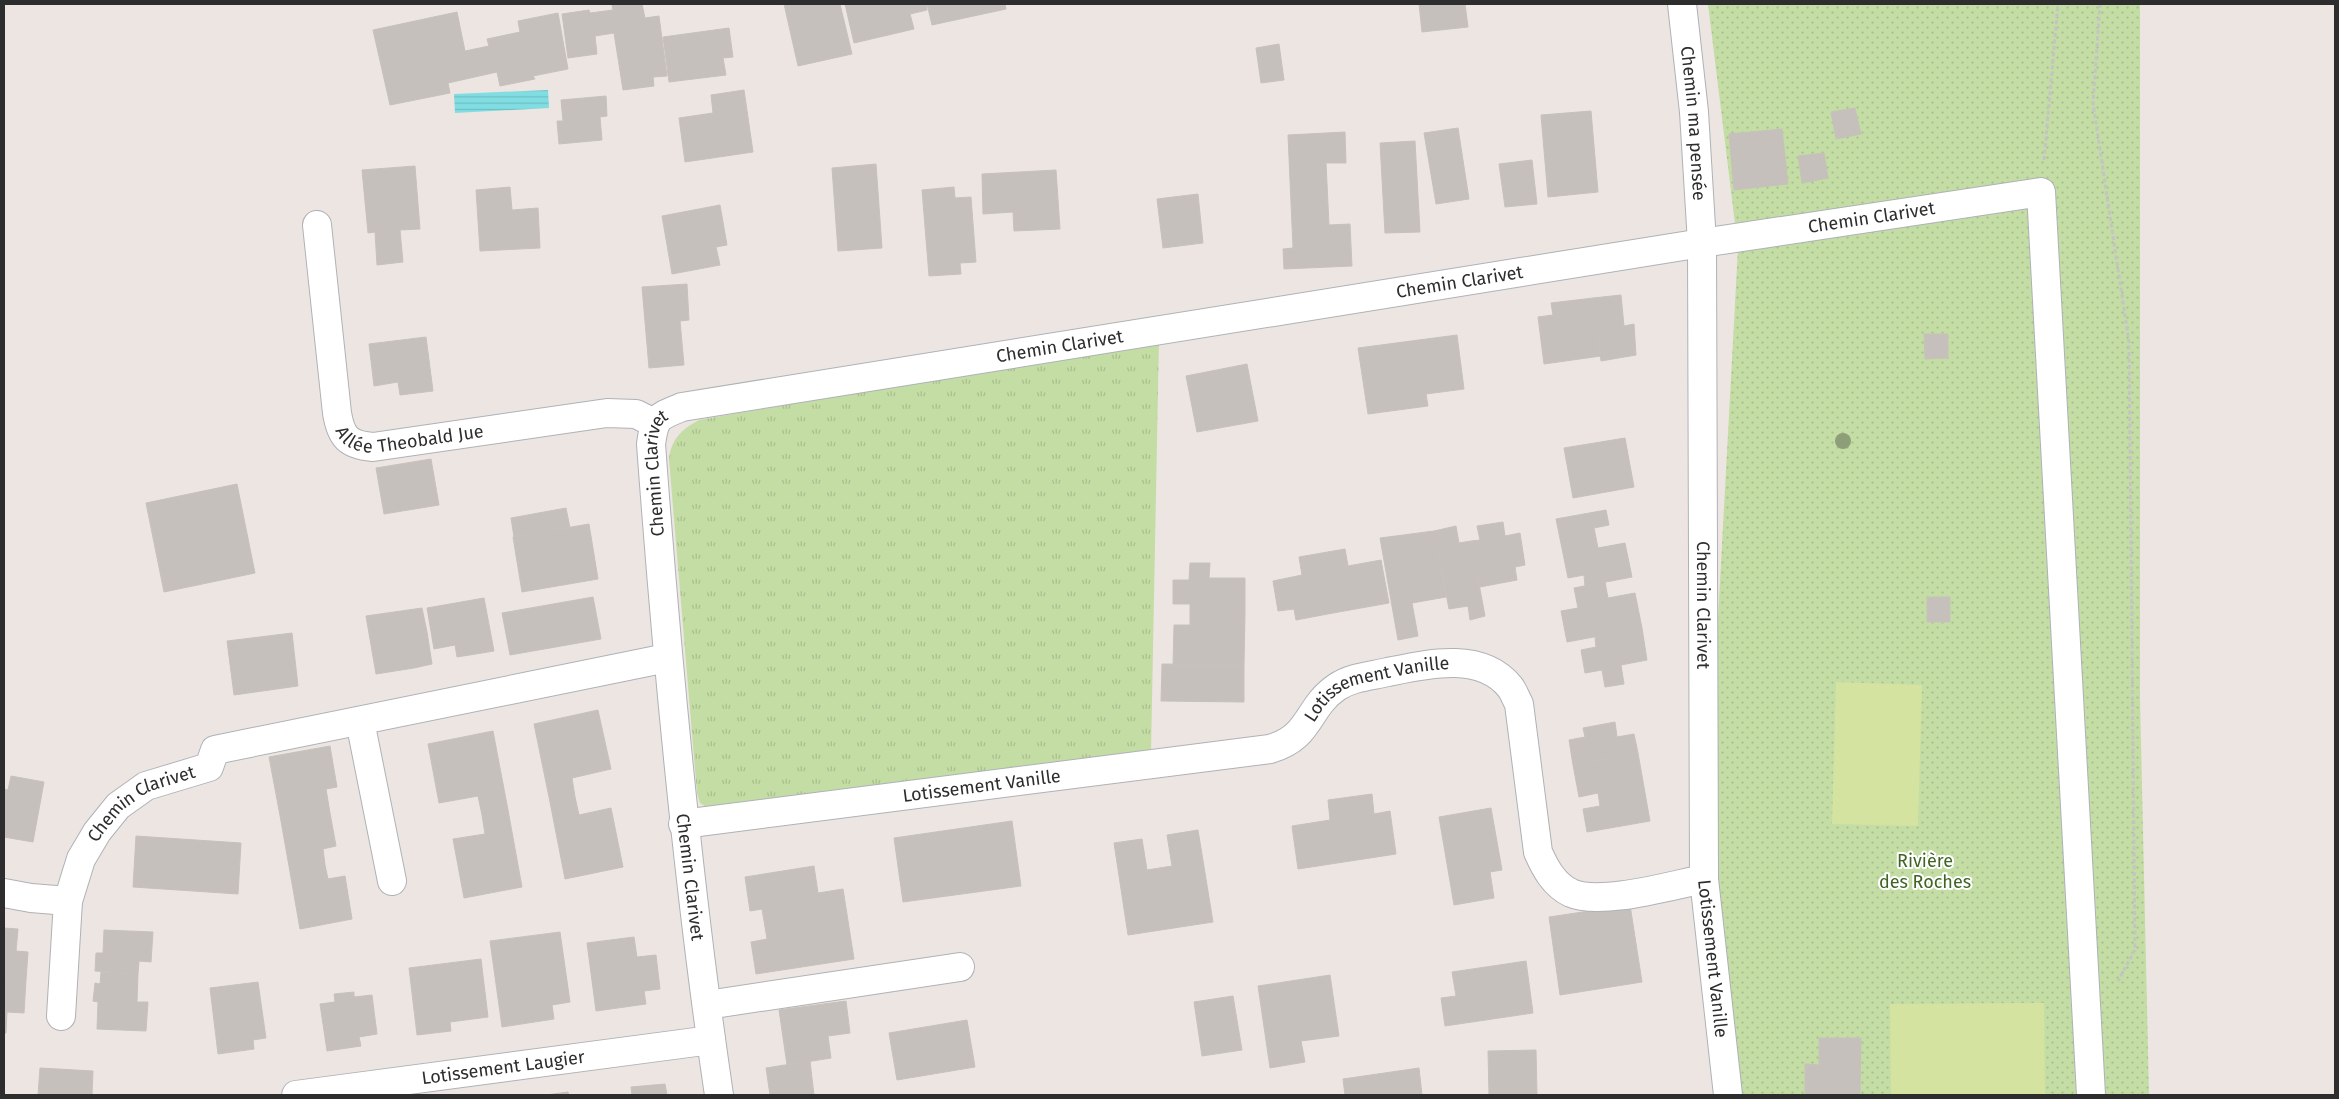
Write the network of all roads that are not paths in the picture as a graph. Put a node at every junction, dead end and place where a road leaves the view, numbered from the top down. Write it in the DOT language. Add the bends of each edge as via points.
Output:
graph roads {
  1 [pos="1682,4"];
  2 [pos="317,225"];
  3 [pos="1702,243"];
  4 [pos="654,423"];
  5 [pos="667,658"];
  6 [pos="360,721"];
  7 [pos="683,824"];
  8 [pos="1704,879"];
  9 [pos="392,881"];
  10 [pos="4,893"];
  11 [pos="68,901"];
  12 [pos="960,967"];
  13 [pos="707,1005"];
  14 [pos="60,1016"];
  15 [pos="711,1040"];
  16 [pos="296,1095"];
  17 [pos="719,1095"];
  18 [pos="1728,1095"];
  19 [pos="2091,1095"];
  1 -- 3 [label="street, Chemin ma pensée" via="1694,112"];
  2 -- 4 [label="street, Allée Theobald Jue" via="340,428 359,446 373,447 607,413 636,414"];
  3 -- 4 [label="street, Chemin Clarivet" via="682,407"];
  3 -- 8 [label="street, Chemin Clarivet"];
  3 -- 19 [label="street, Chemin Clarivet" via="2041,192"];
  4 -- 5 [label="street, Chemin Clarivet" via="651,444"];
  5 -- 6 [label="street, Chemin Clarivet"];
  5 -- 7 [label="street, Chemin Clarivet"];
  6 -- 9 [label="street"];
  6 -- 11 [label="street, Chemin Clarivet" via="215,750 209,767 146,786 118,806 97,832 81,859"];
  7 -- 8 [label="street, Lotissement Vanille" via="1270,749 1287,744 1328,694 1352,679 1434,663 1457,663 1478,667 1495,675 1510,687 1519,704 1538,852 1556,882 1571,893 1611,897"];
  7 -- 13 [label="street, Chemin Clarivet"];
  8 -- 18 [label="street, Lotissement Vanille"];
  10 -- 11 [label="street"];
  11 -- 14 [label="street, Chemin Clarivet"];
  12 -- 13 [label="street"];
  13 -- 15 [label="street, Chemin Clarivet"];
  15 -- 16 [label="street, Lotissement Laugier"];
  15 -- 17 [label="street, Chemin Clarivet"];
}
